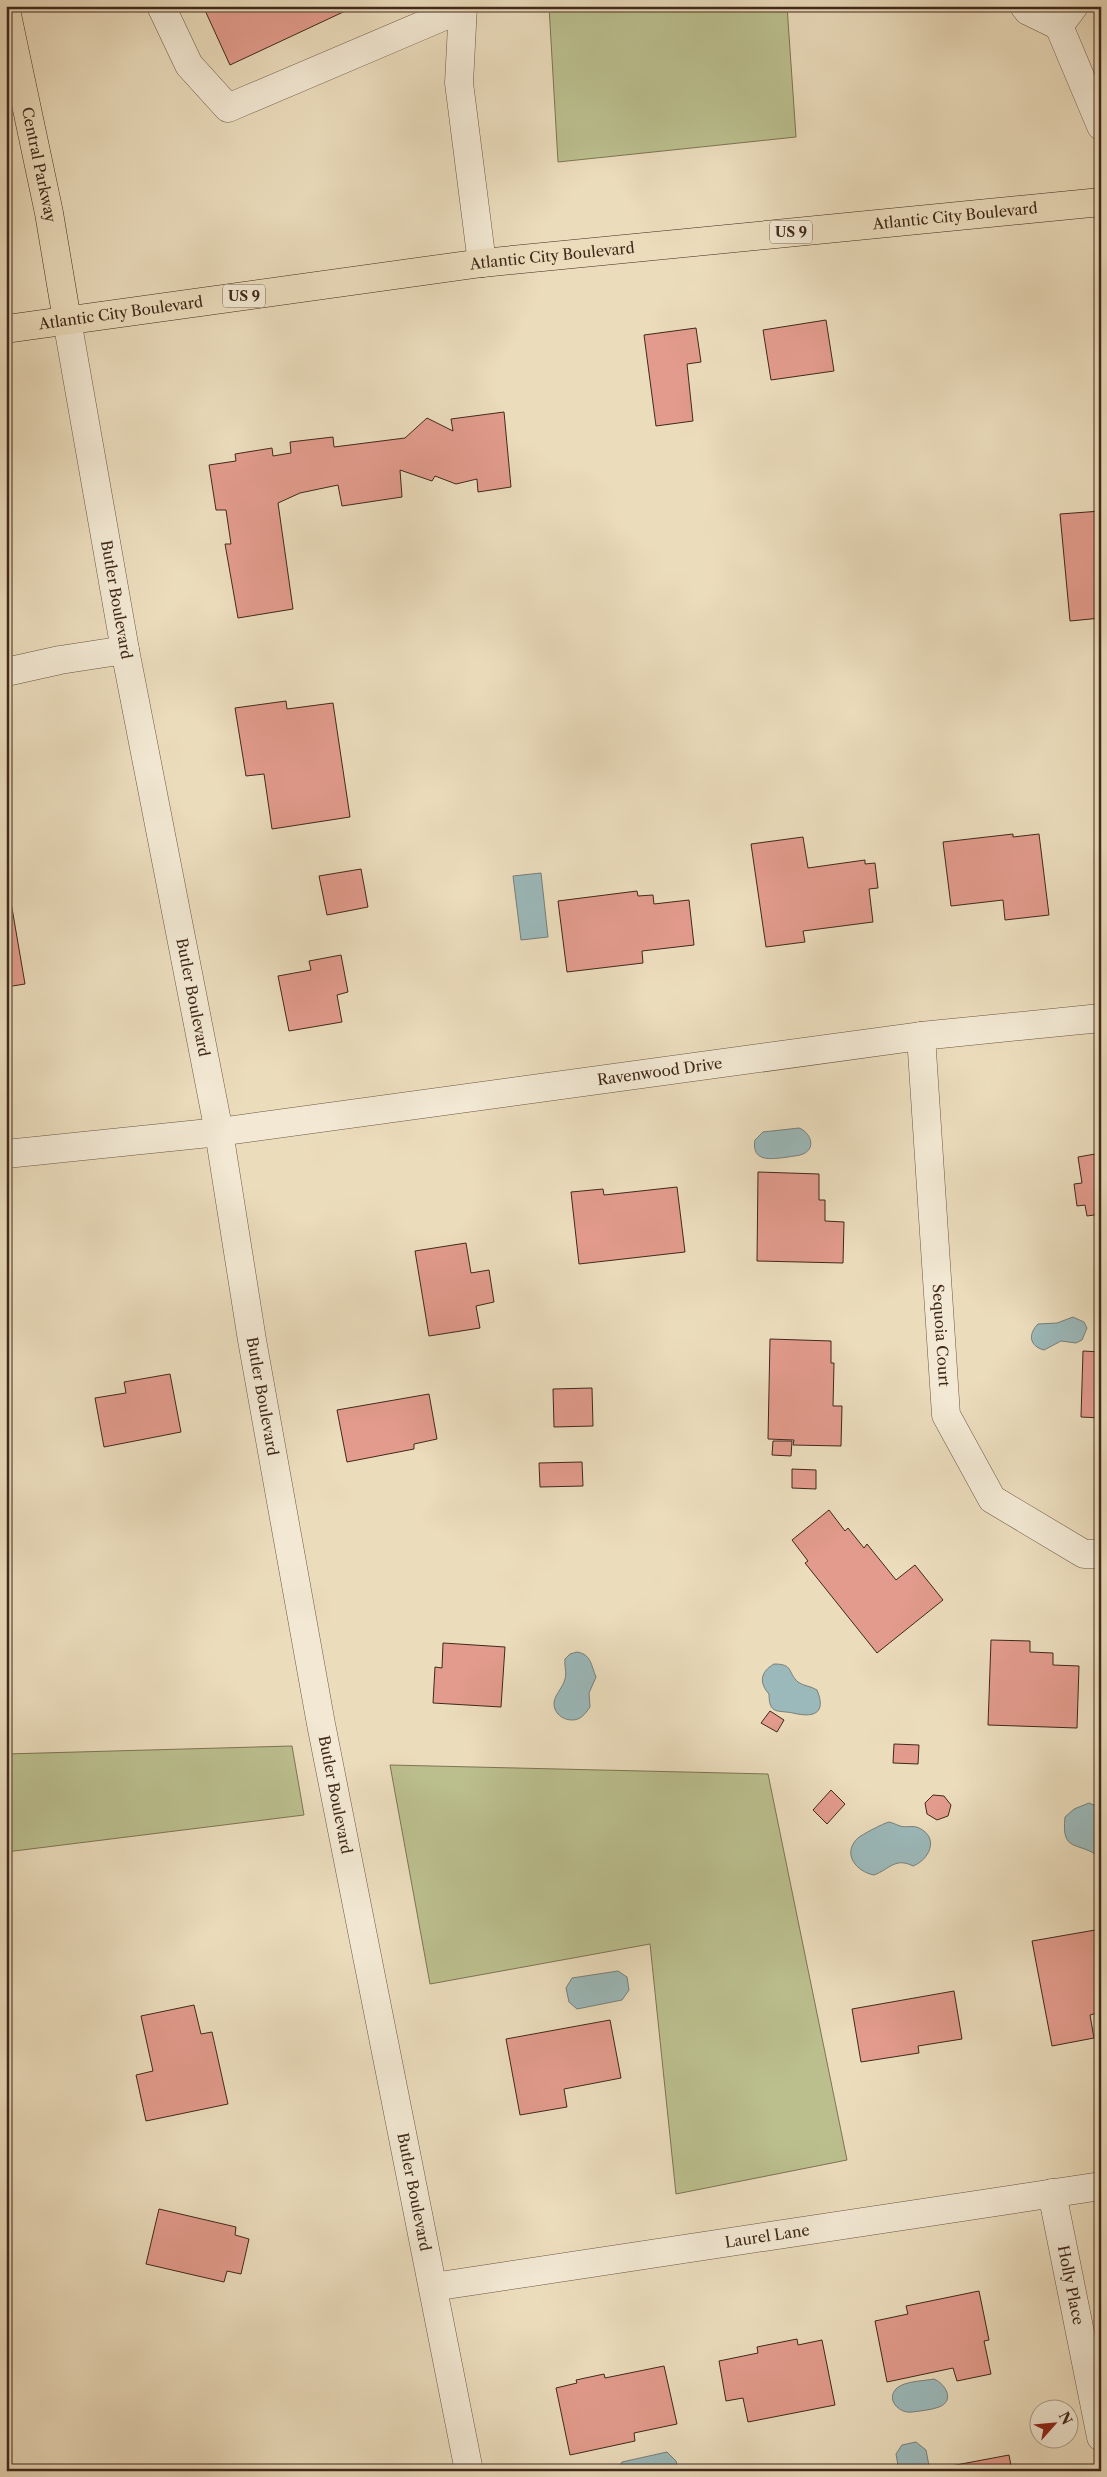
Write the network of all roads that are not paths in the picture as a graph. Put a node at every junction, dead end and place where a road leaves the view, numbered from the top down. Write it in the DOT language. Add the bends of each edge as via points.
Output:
graph roads {
  1 [pos="161,6"];
  2 [pos="1024,6"];
  3 [pos="463,7"];
  4 [pos="6,10"];
  5 [pos="1067,16"];
  6 [pos="1101,126"];
  7 [pos="1101,202"];
  8 [pos="482,263"];
  9 [pos="66,320"];
  10 [pos="6,329"];
  11 [pos="125,650"];
  12 [pos="6,672"];
  13 [pos="1101,1018"];
  14 [pos="921,1036"];
  15 [pos="219,1132"];
  16 [pos="6,1154"];
  17 [pos="1101,1554"];
  18 [pos="1101,2186"];
  19 [pos="1052,2192"];
  20 [pos="433,2286"];
  21 [pos="1101,2437"];
  22 [pos="469,2471"];
  1 -- 3 [label="street" via="189,65 228,108"];
  2 -- 5 [label="street" via="1028,11"];
  3 -- 8 [label="street" via="459,84"];
  4 -- 9 [label="main road, Central Parkway" via="49,213"];
  5 -- 6 [label="street"];
  7 -- 8 [label="main road, Atlantic City Boulevard / US 9"];
  8 -- 9 [label="main road, Atlantic City Boulevard / US 9"];
  9 -- 10 [label="main road, Atlantic City Boulevard / US 9"];
  9 -- 11 [label="street, Butler Boulevard"];
  11 -- 12 [label="street"];
  11 -- 15 [label="street, Butler Boulevard"];
  13 -- 14 [label="street, Ravenwood Drive"];
  14 -- 15 [label="street, Ravenwood Drive"];
  14 -- 17 [label="street, Sequoia Court" via="946,1415 992,1499 1084,1554"];
  15 -- 16 [label="street, Ravenwood Drive"];
  15 -- 20 [label="street, Butler Boulevard" via="321,1724"];
  18 -- 19 [label="street, Laurel Lane"];
  19 -- 20 [label="street, Laurel Lane"];
  19 -- 21 [label="street, Holly Place"];
  20 -- 22 [label="street, Butler Boulevard"];
}
